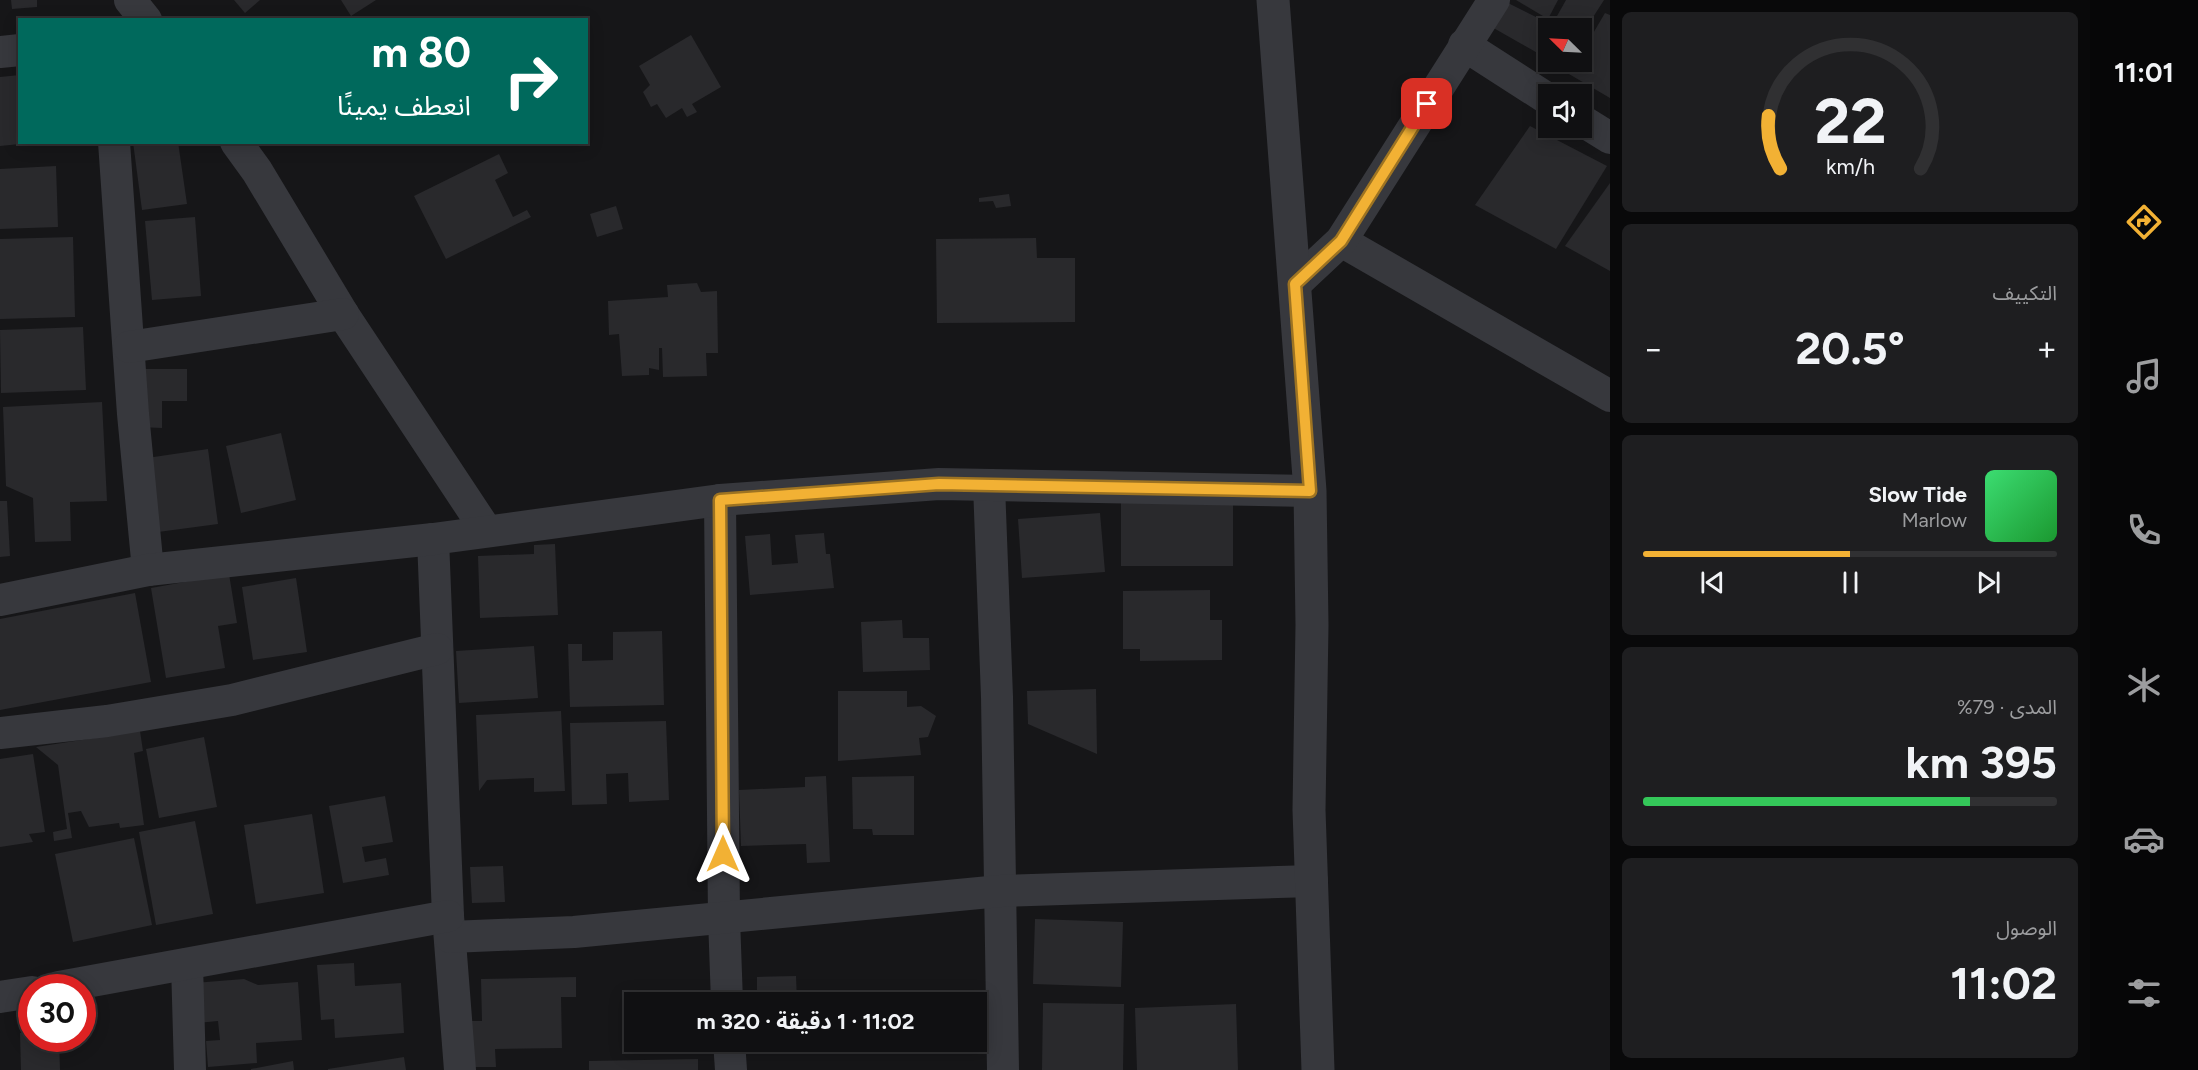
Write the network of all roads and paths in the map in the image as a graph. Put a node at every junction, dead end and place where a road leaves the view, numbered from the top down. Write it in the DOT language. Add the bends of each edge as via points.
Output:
graph roads {
  1 [pos="130,0"];
  2 [pos="1273,0"];
  3 [pos="1494,0"];
  4 [pos="144,18"];
  5 [pos="1464,45"];
  6 [pos="18,50"];
  7 [pos="0,52"];
  8 [pos="1538,93"];
  9 [pos="1592,127"];
  10 [pos="1610,138"];
  11 [pos="114,144"];
  12 [pos="237,144"];
  13 [pos="1341,241"];
  14 [pos="1295,284"];
  15 [pos="343,314"];
  16 [pos="129,347"];
  17 [pos="1610,396"];
  18 [pos="989,485"];
  19 [pos="1310,491"];
  20 [pos="720,500"];
  21 [pos="486,530"];
  22 [pos="433,539"];
  23 [pos="148,570"];
  24 [pos="0,600"];
  25 [pos="437,649"];
  26 [pos="0,733"];
  27 [pos="1312,881"];
  28 [pos="1000,891"];
  29 [pos="724,918"];
  30 [pos="449,926"];
  31 [pos="187,964"];
  32 [pos="96,980"];
  33 [pos="728,992"];
  34 [pos="18,994"];
  35 [pos="0,997"];
  36 [pos="729,1052"];
  37 [pos="190,1070"];
  38 [pos="460,1070"];
  39 [pos="730,1070"];
  40 [pos="1003,1070"];
  41 [pos="1318,1070"];
  1 -- 4 [label="street"];
  2 -- 14 [label="street"];
  3 -- 5 [label="street"];
  5 -- 8 [label="street"];
  5 -- 13 [label="street"];
  6 -- 7 [label="street"];
  9 -- 10 [label="street"];
  11 -- 16 [label="street"];
  12 -- 15 [label="street"];
  13 -- 14 [label="street"];
  13 -- 17 [label="street"];
  14 -- 19 [label="street"];
  15 -- 16 [label="street"];
  15 -- 21 [label="street"];
  16 -- 23 [label="street"];
  18 -- 19 [label="street"];
  18 -- 20 [label="street" via="939,484"];
  18 -- 28 [label="street"];
  19 -- 27 [label="street"];
  20 -- 21 [label="street"];
  20 -- 29 [label="street"];
  21 -- 22 [label="street"];
  22 -- 23 [label="street"];
  22 -- 25 [label="street"];
  23 -- 24 [label="street"];
  25 -- 26 [label="street" via="232,699 106,722"];
  25 -- 30 [label="street"];
  27 -- 28 [label="street"];
  27 -- 41 [label="street"];
  28 -- 29 [label="street"];
  28 -- 40 [label="street"];
  29 -- 30 [label="street" via="574,932"];
  29 -- 33 [label="street"];
  30 -- 31 [label="street"];
  30 -- 38 [label="street"];
  31 -- 32 [label="street"];
  31 -- 37 [label="street"];
  34 -- 35 [label="street"];
  36 -- 39 [label="street"];
}
